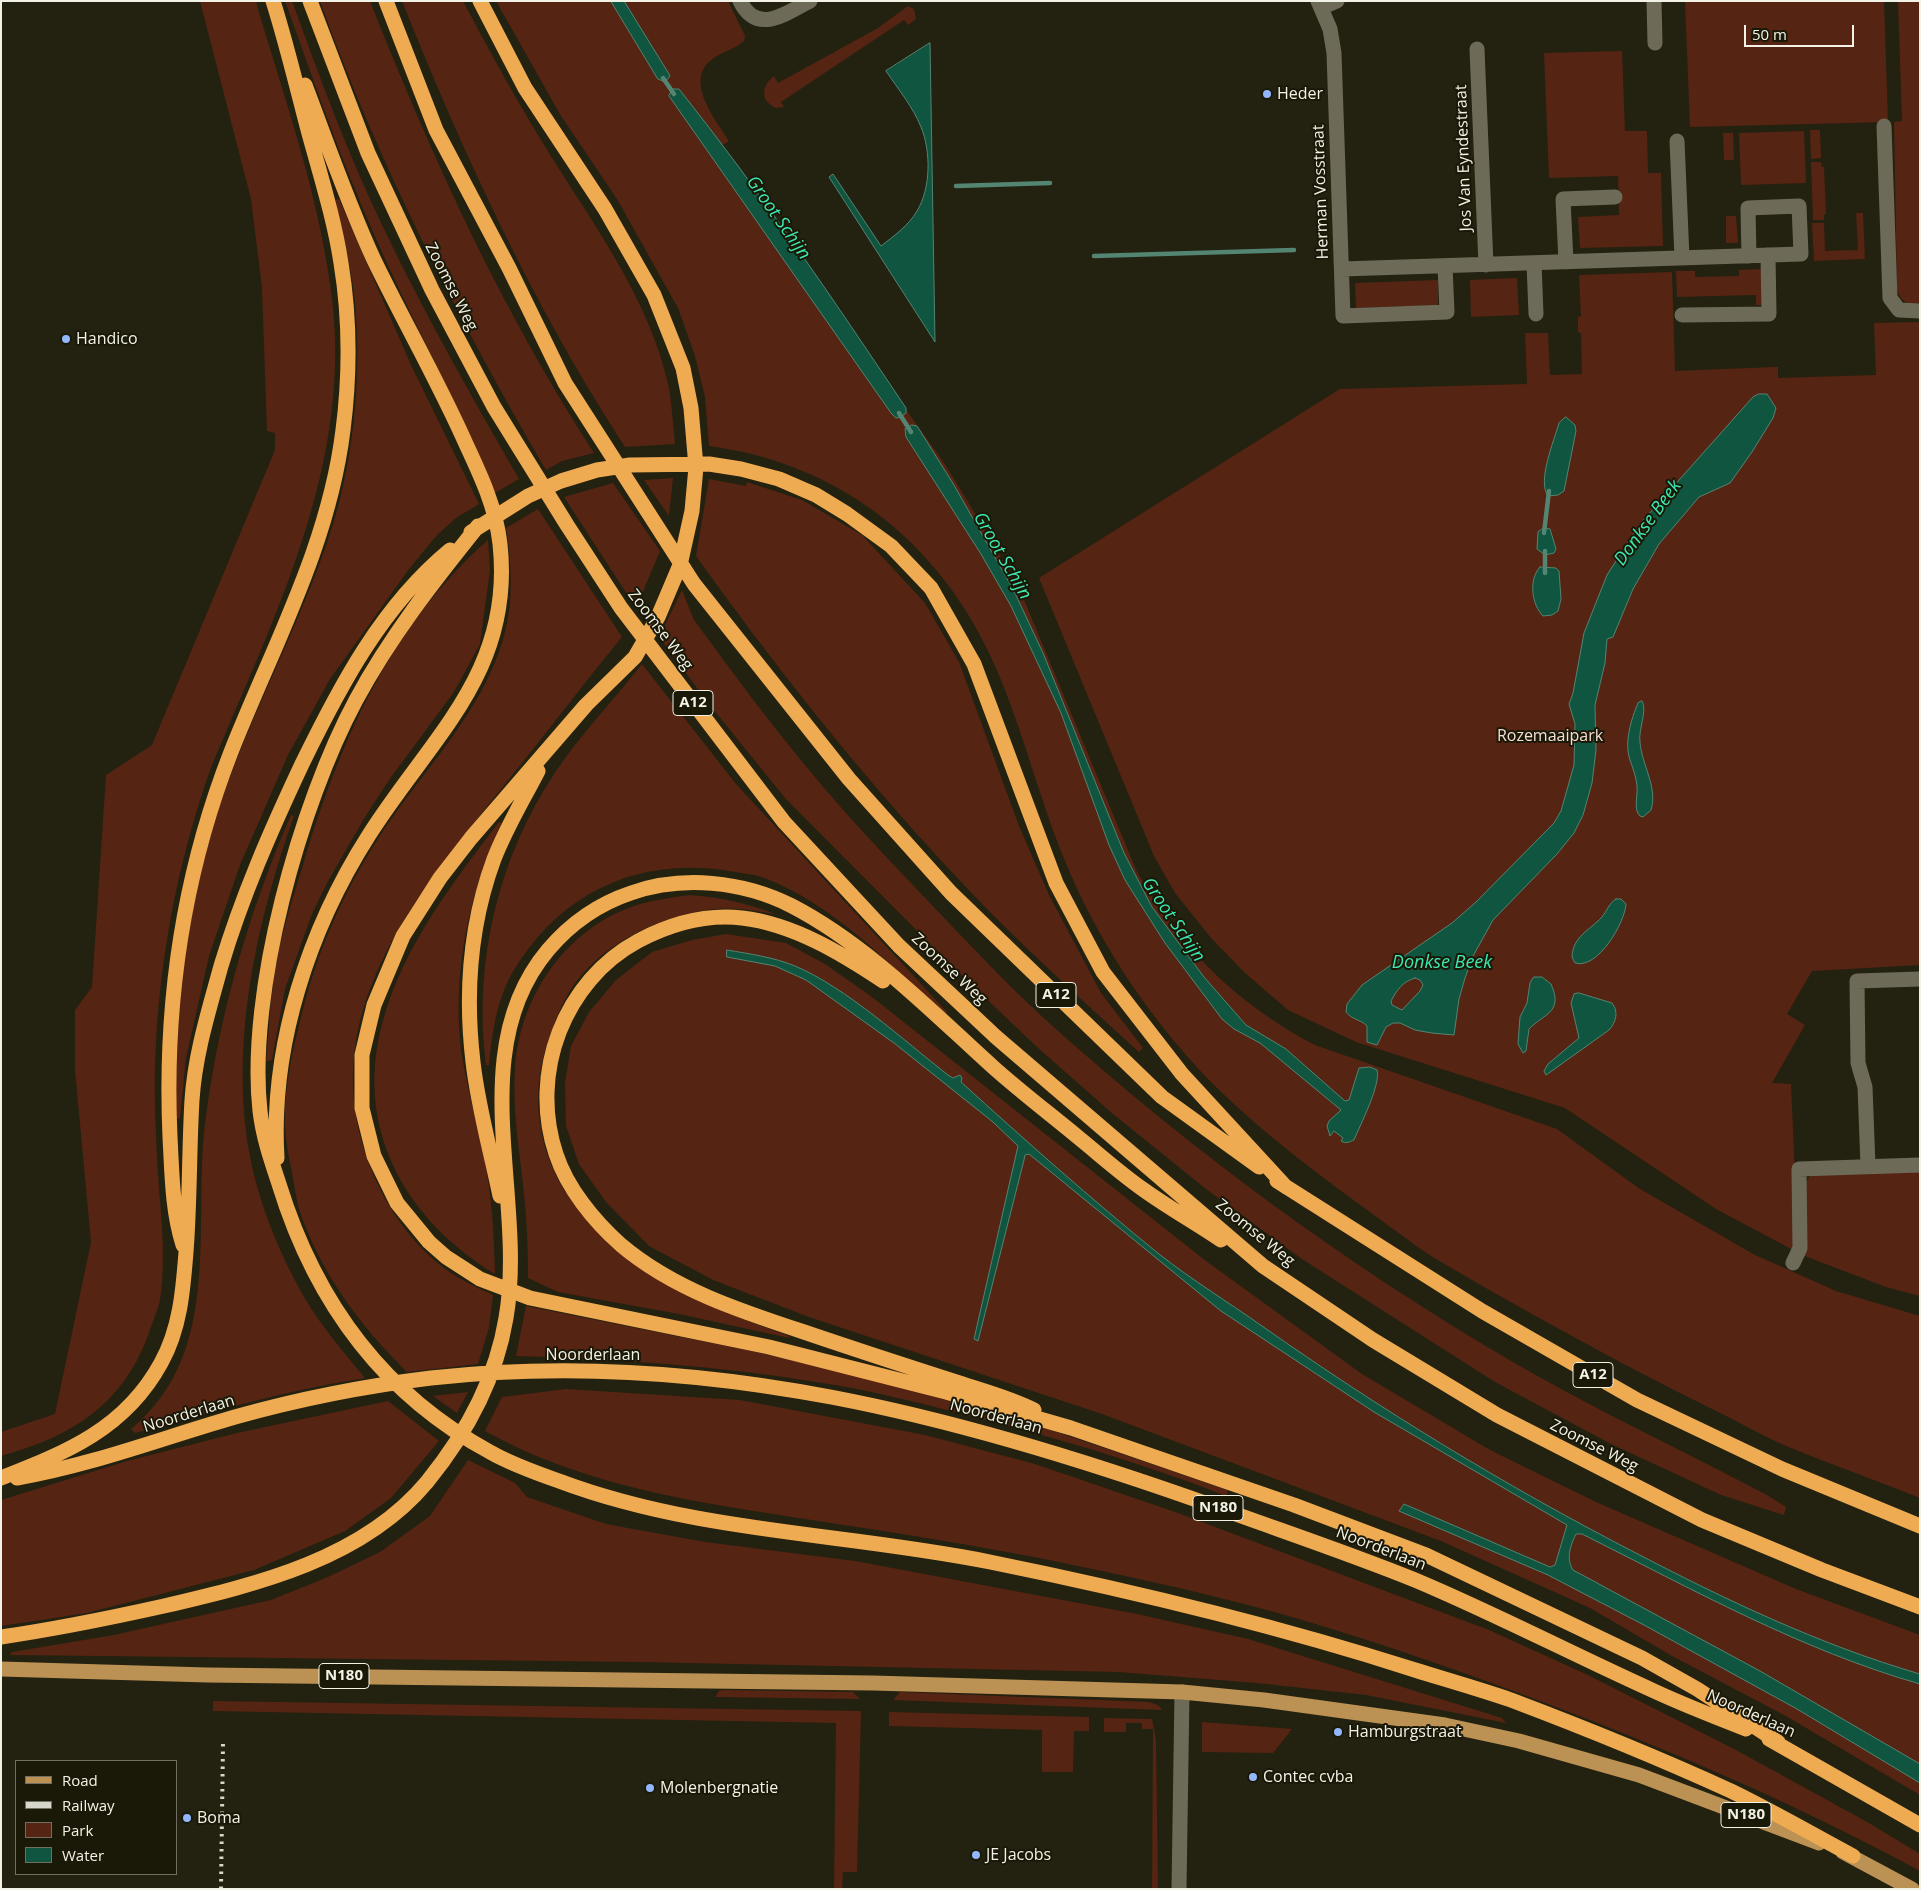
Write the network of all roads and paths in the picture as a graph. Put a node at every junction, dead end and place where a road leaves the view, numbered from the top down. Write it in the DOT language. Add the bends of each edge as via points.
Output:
graph roads {
  1 [pos="310,1"];
  2 [pos="386,1"];
  3 [pos="480,1"];
  4 [pos="740,1"];
  5 [pos="810,1"];
  6 [pos="1337,1"];
  7 [pos="1654,1"];
  8 [pos="275,5"];
  9 [pos="1319,5"];
  10 [pos="1655,43"];
  11 [pos="1477,49"];
  12 [pos="1884,126"];
  13 [pos="1677,141"];
  14 [pos="1615,196"];
  15 [pos="1768,255"];
  16 [pos="1749,256"];
  17 [pos="1682,258"];
  18 [pos="1566,262"];
  19 [pos="1534,263"];
  20 [pos="1486,265"];
  21 [pos="1445,266"];
  22 [pos="1342,269"];
  23 [pos="1920,311"];
  24 [pos="1536,314"];
  25 [pos="1682,315"];
  26 [pos="430,574"];
  27 [pos="548,752"];
  28 [pos="1920,979"];
  29 [pos="944,1022"];
  30 [pos="1920,1164"];
  31 [pos="1868,1166"];
  32 [pos="278,1182"];
  33 [pos="1286,1187"];
  34 [pos="510,1252"];
  35 [pos="186,1256"];
  36 [pos="1792,1263"];
  37 [pos="1263,1266"];
  38 [pos="1071,1428"];
  39 [pos="1,1480"];
  40 [pos="1920,1526"];
  41 [pos="1920,1607"];
  42 [pos="1,1637"];
  43 [pos="1,1670"];
  44 [pos="1182,1692"];
  45 [pos="1778,1742"];
  46 [pos="1920,1825"];
  47 [pos="1853,1856"];
  48 [pos="1178,1889"];
  49 [pos="1912,1889"];
  1 -- 37 [label="highway, Zoomse Weg / A12" via="368,153 432,290 494,407 626,615 784,822 899,946 996,1037"];
  2 -- 33 [label="highway, A12" via="436,130 509,268 565,384 694,584 849,779 951,893 1162,1097"];
  3 -- 27 [label="highway" via="526,88 605,209 654,295 683,368 691,408 696,468 692,511 680,565 658,617 635,657 586,705"];
  4 -- 5 [label="street" via="748,14 758,19 777,18"];
  6 -- 9 [label="street, Herman Vosstraat"];
  7 -- 10 [label="street"];
  8 -- 32 [label="highway" via="374,258 450,406 482,478 492,504 502,569 502,594 494,637 481,672 456,714 368,837 323,923 306,965 280,1076 275,1138"];
  8 -- 35 [label="highway" via="341,262 348,345 347,390 339,458 322,528 304,580 217,791 200,844 179,942 169,1047 169,1104 175,1213"];
  9 -- 22 [label="street, Herman Vosstraat" via="1330,29 1334,53"];
  11 -- 20 [label="street, Jos Van Eyndestraat"];
  12 -- 23 [label="street" via="1890,298 1899,310"];
  13 -- 17 [label="street"];
  14 -- 18 [label="street" via="1563,199"];
  15 -- 16 [label="street"];
  15 -- 16 [label="street" via="1800,254 1799,206 1748,208"];
  15 -- 25 [label="street" via="1770,314"];
  16 -- 17 [label="street"];
  17 -- 18 [label="street"];
  18 -- 19 [label="street"];
  19 -- 20 [label="street"];
  19 -- 24 [label="street"];
  20 -- 21 [label="street"];
  21 -- 22 [label="street"];
  21 -- 22 [label="street, Herman Vosstraat" via="1447,312 1343,316"];
  26 -- 32 [label="highway" via="353,706 324,768 295,857 275,936 258,1064 263,1131"];
  26 -- 33 [label="highway" via="478,526 528,496 561,481 630,465 709,464 779,479 816,495 891,546 931,588 974,664 1056,884 1103,972 1182,1074"];
  26 -- 35 [label="highway" via="362,652 330,707 281,806 238,911 208,1012 196,1068"];
  27 -- 34 [label="highway" via="494,860 477,922 469,989 473,1064"];
  27 -- 38 [label="highway" via="440,878 403,936 374,1005 362,1055 362,1108 374,1156 397,1203 412,1223 429,1242 464,1269 480,1279 530,1298 769,1347 873,1372"];
  28 -- 31 [label="street" via="1857,981 1858,1063 1865,1087"];
  29 -- 34 [label="highway" via="889,974 826,927 772,897 751,890 687,882 648,887 606,903 585,916 551,946 526,981 511,1020 502,1078"];
  29 -- 37 [label="highway" via="997,1071 1142,1189"];
  29 -- 38 [label="highway" via="865,969 781,926 740,918 718,918 669,926 631,945 602,967 578,994 567,1015 551,1059 547,1087 549,1128 556,1154 570,1185 595,1218 642,1262 674,1280 751,1315 1015,1401"];
  30 -- 31 [label="street"];
  31 -- 36 [label="street" via="1799,1169 1800,1248"];
  32 -- 47 [label="highway" via="311,1269 344,1324 381,1370 413,1401 494,1455 587,1492 658,1511 984,1561 1260,1623 1335,1644 1505,1698 1605,1738 1732,1792"];
  33 -- 40 [label="highway, A12" via="1482,1311 1637,1400 1782,1469"];
  34 -- 42 [label="highway" via="507,1315 497,1357 476,1409 446,1458 424,1486 397,1512 349,1546 280,1576 83,1625"];
  35 -- 39 [label="highway" via="177,1325 162,1361 136,1400 85,1442"];
  37 -- 41 [label="highway, Zoomse Weg / A12" via="1373,1340 1480,1405 1588,1463 1702,1520"];
  38 -- 45 [label="highway" via="1426,1554 1642,1658 1697,1689"];
  39 -- 45 [label="highway, Noorderlaan / N180" via="85,1464 235,1417 296,1402 432,1378 630,1371 735,1380 931,1417 1146,1482 1416,1581 1657,1693"];
  43 -- 44 [label="main road, N180" via="873,1683"];
  44 -- 47 [label="main road, N180" via="1359,1712 1445,1725 1519,1741 1639,1775"];
  44 -- 48 [label="street"];
  45 -- 46 [label="highway, Noorderlaan / N180"];
  47 -- 49 [label="main road, N180"];
}
